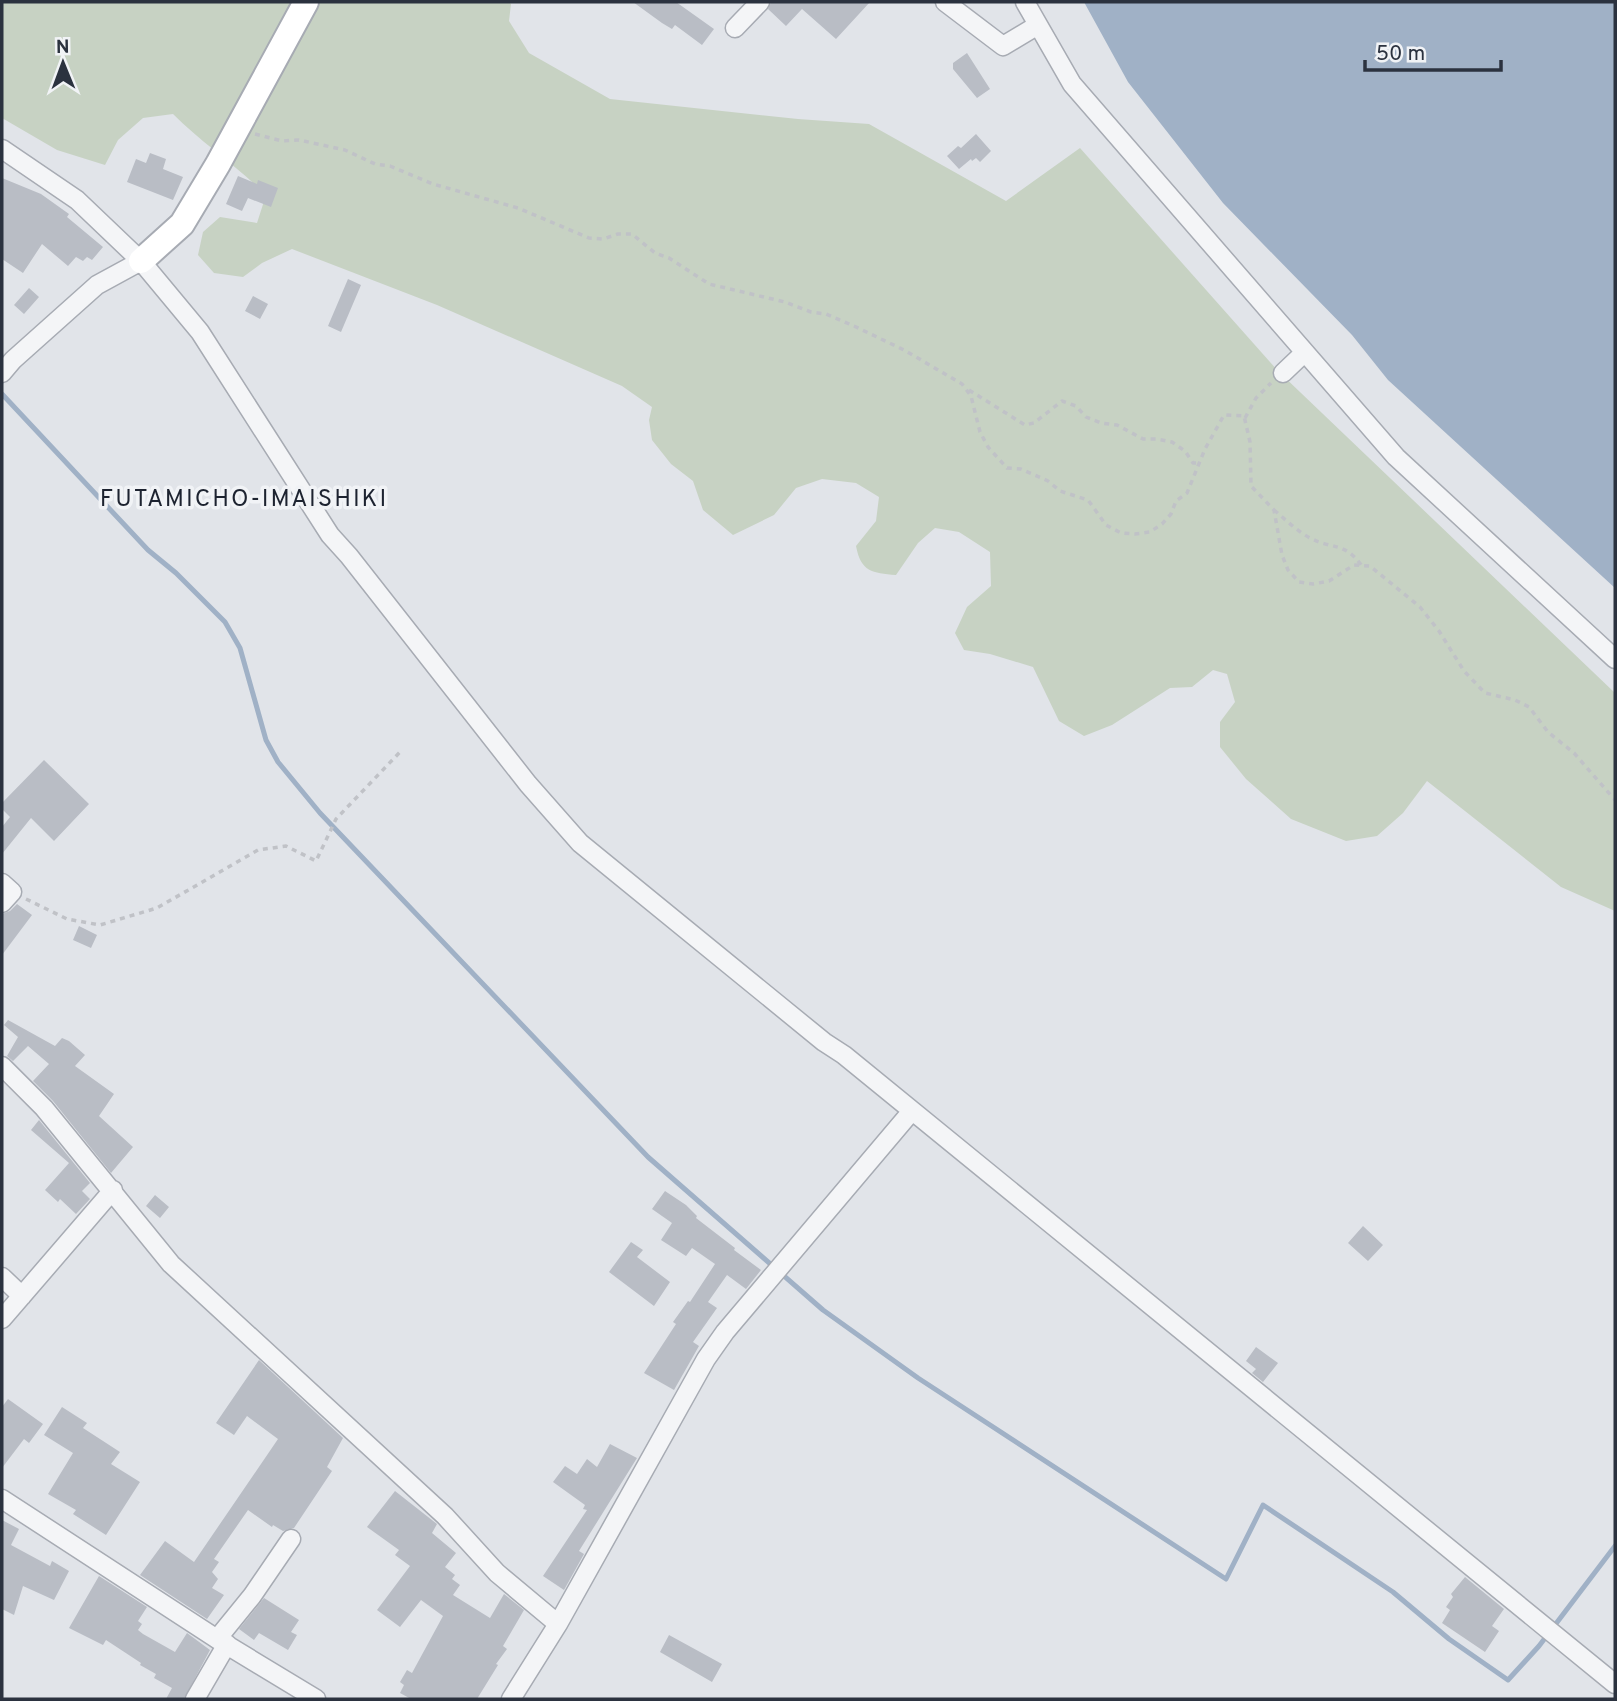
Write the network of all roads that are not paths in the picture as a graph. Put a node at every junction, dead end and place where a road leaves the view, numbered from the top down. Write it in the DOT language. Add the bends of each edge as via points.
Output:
graph roads {
  1 [pos="306,2"];
  2 [pos="760,2"];
  3 [pos="945,2"];
  4 [pos="1025,2"];
  5 [pos="1038,25"];
  6 [pos="734,28"];
  7 [pos="2,149"];
  8 [pos="141,261"];
  9 [pos="1304,353"];
  10 [pos="2,373"];
  11 [pos="1283,373"];
  12 [pos="1615,659"];
  13 [pos="2,1066"];
  14 [pos="911,1112"];
  15 [pos="113,1190"];
  16 [pos="2,1277"];
  17 [pos="22,1296"];
  18 [pos="2,1320"];
  19 [pos="2,1499"];
  20 [pos="291,1538"];
  21 [pos="558,1624"];
  22 [pos="222,1642"];
  23 [pos="1615,1684"];
  24 [pos="195,1699"];
  25 [pos="316,1699"];
  26 [pos="511,1699"];
  1 -- 8 [label="street" via="182,224"];
  2 -- 6 [label="street"];
  3 -- 5 [label="street" via="1003,46"];
  4 -- 5 [label="street"];
  5 -- 9 [label="street" via="1072,84"];
  7 -- 8 [label="street" via="77,200"];
  8 -- 10 [label="street" via="97,285"];
  8 -- 14 [label="street" via="200,332 330,535 579,843"];
  9 -- 11 [label="street"];
  9 -- 12 [label="street" via="1396,457"];
  13 -- 15 [label="street"];
  14 -- 21 [label="street" via="706,1359"];
  14 -- 23 [label="street"];
  15 -- 17 [label="street"];
  15 -- 21 [label="street" via="171,1264 445,1516 497,1573"];
  16 -- 17 [label="street"];
  17 -- 18 [label="street"];
  19 -- 22 [label="street"];
  20 -- 22 [label="street"];
  21 -- 26 [label="street"];
  22 -- 24 [label="street"];
  22 -- 25 [label="street"];
}
